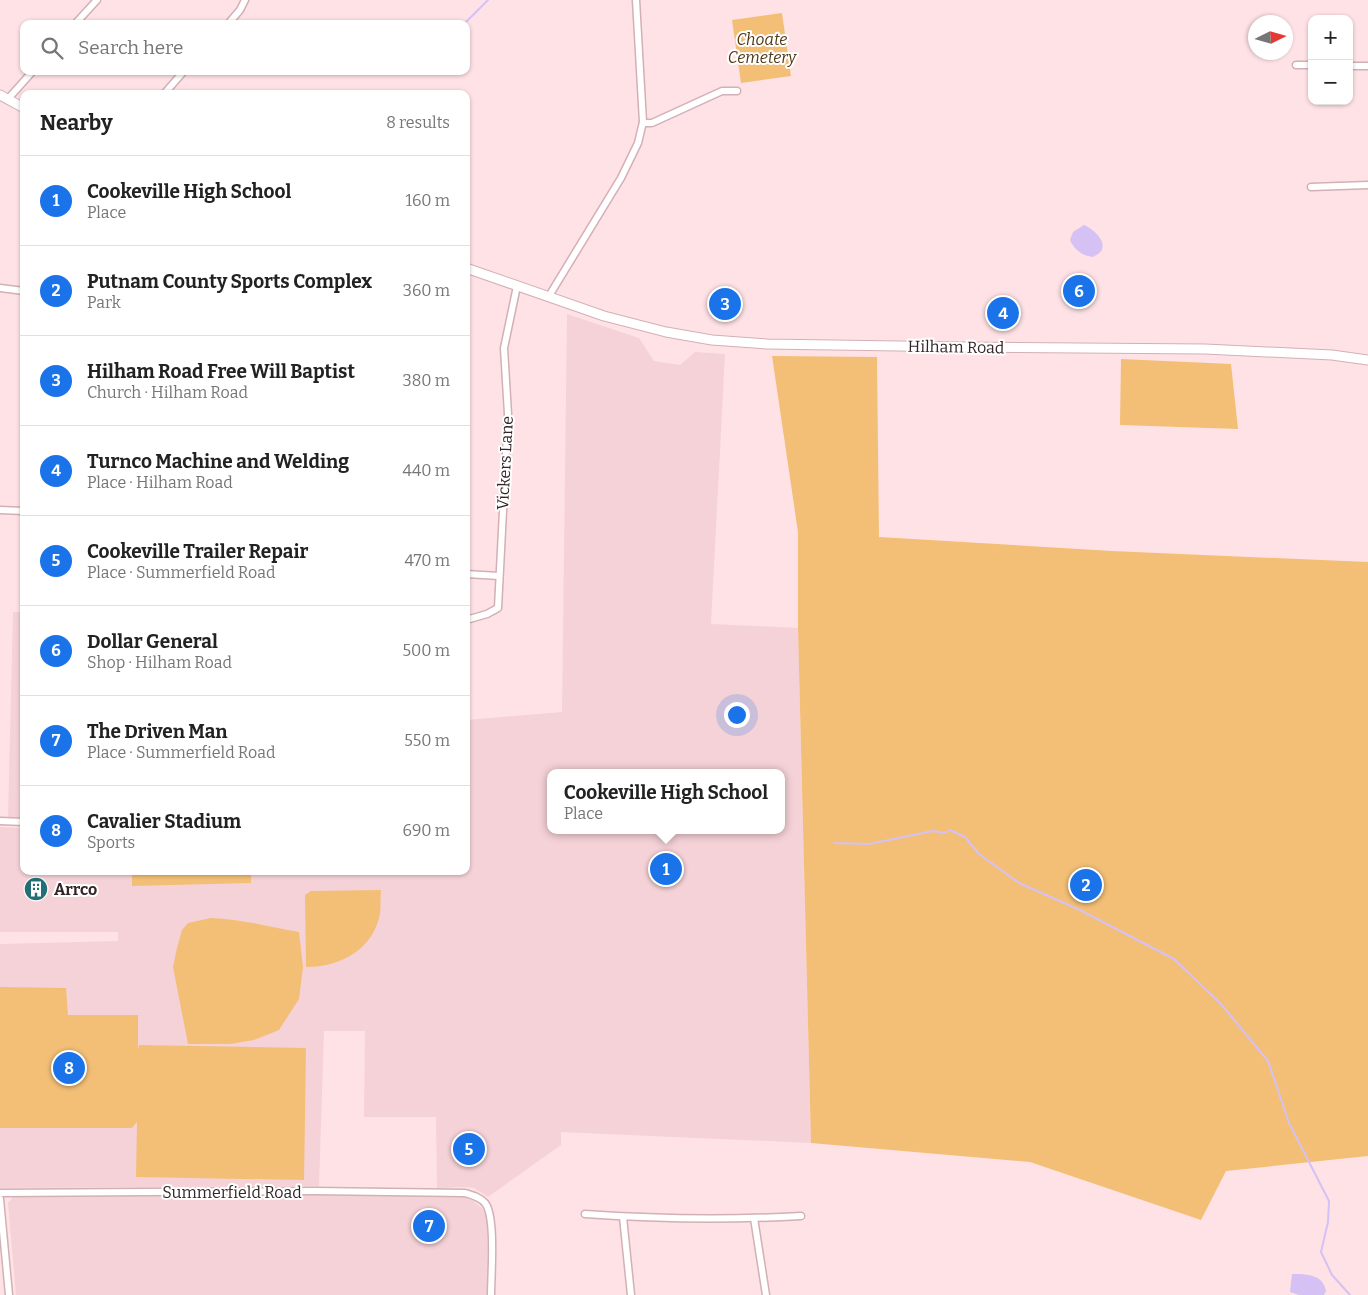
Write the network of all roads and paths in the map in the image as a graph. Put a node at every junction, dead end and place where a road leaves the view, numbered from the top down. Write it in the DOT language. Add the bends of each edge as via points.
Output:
graph roads {
  1 [pos="97,0"];
  2 [pos="245,0"];
  3 [pos="636,0"];
  4 [pos="80,20"];
  5 [pos="231,20"];
  6 [pos="1296,64"];
  7 [pos="1308,65"];
  8 [pos="1353,66"];
  9 [pos="1368,66"];
  10 [pos="29,75"];
  11 [pos="181,75"];
  12 [pos="167,90"];
  13 [pos="737,91"];
  14 [pos="4,98"];
  15 [pos="20,106"];
  16 [pos="643,123"];
  17 [pos="1368,185"];
  18 [pos="1311,187"];
  19 [pos="470,269"];
  20 [pos="517,286"];
  21 [pos="0,288"];
  22 [pos="20,290"];
  23 [pos="549,296"];
  24 [pos="1368,360"];
  25 [pos="0,510"];
  26 [pos="20,511"];
  27 [pos="470,574"];
  28 [pos="499,576"];
  29 [pos="470,619"];
  30 [pos="0,821"];
  31 [pos="20,822"];
  32 [pos="0,1193"];
  33 [pos="0,1199"];
  34 [pos="585,1214"];
  35 [pos="801,1216"];
  36 [pos="623,1217"];
  37 [pos="754,1218"];
  38 [pos="9,1295"];
  39 [pos="491,1295"];
  40 [pos="631,1295"];
  41 [pos="766,1295"];
  1 -- 4 [label="street"];
  2 -- 5 [label="street"];
  3 -- 16 [label="street"];
  6 -- 7 [label="street"];
  8 -- 9 [label="street"];
  10 -- 14 [label="street"];
  11 -- 12 [label="street"];
  13 -- 16 [label="street" via="722,91 652,123"];
  14 -- 15 [label="main road"];
  16 -- 23 [label="street" via="621,178"];
  17 -- 18 [label="street"];
  19 -- 20 [label="main road, Hilham Road"];
  20 -- 23 [label="main road, Hilham Road"];
  20 -- 28 [label="street, Vickers Lane" via="504,348 508,414"];
  21 -- 22 [label="street"];
  23 -- 24 [label="main road, Hilham Road" via="604,316 712,340 965,348 1205,349"];
  25 -- 26 [label="street"];
  27 -- 28 [label="street"];
  28 -- 29 [label="street, Vickers Lane" via="498,608"];
  30 -- 31 [label="street"];
  32 -- 39 [label="street, Summerfield Road" via="464,1193 476,1196 489,1210"];
  33 -- 38 [label="street"];
  34 -- 36 [label="street"];
  35 -- 37 [label="street"];
  36 -- 37 [label="street"];
  36 -- 40 [label="street"];
  37 -- 41 [label="street"];
}
